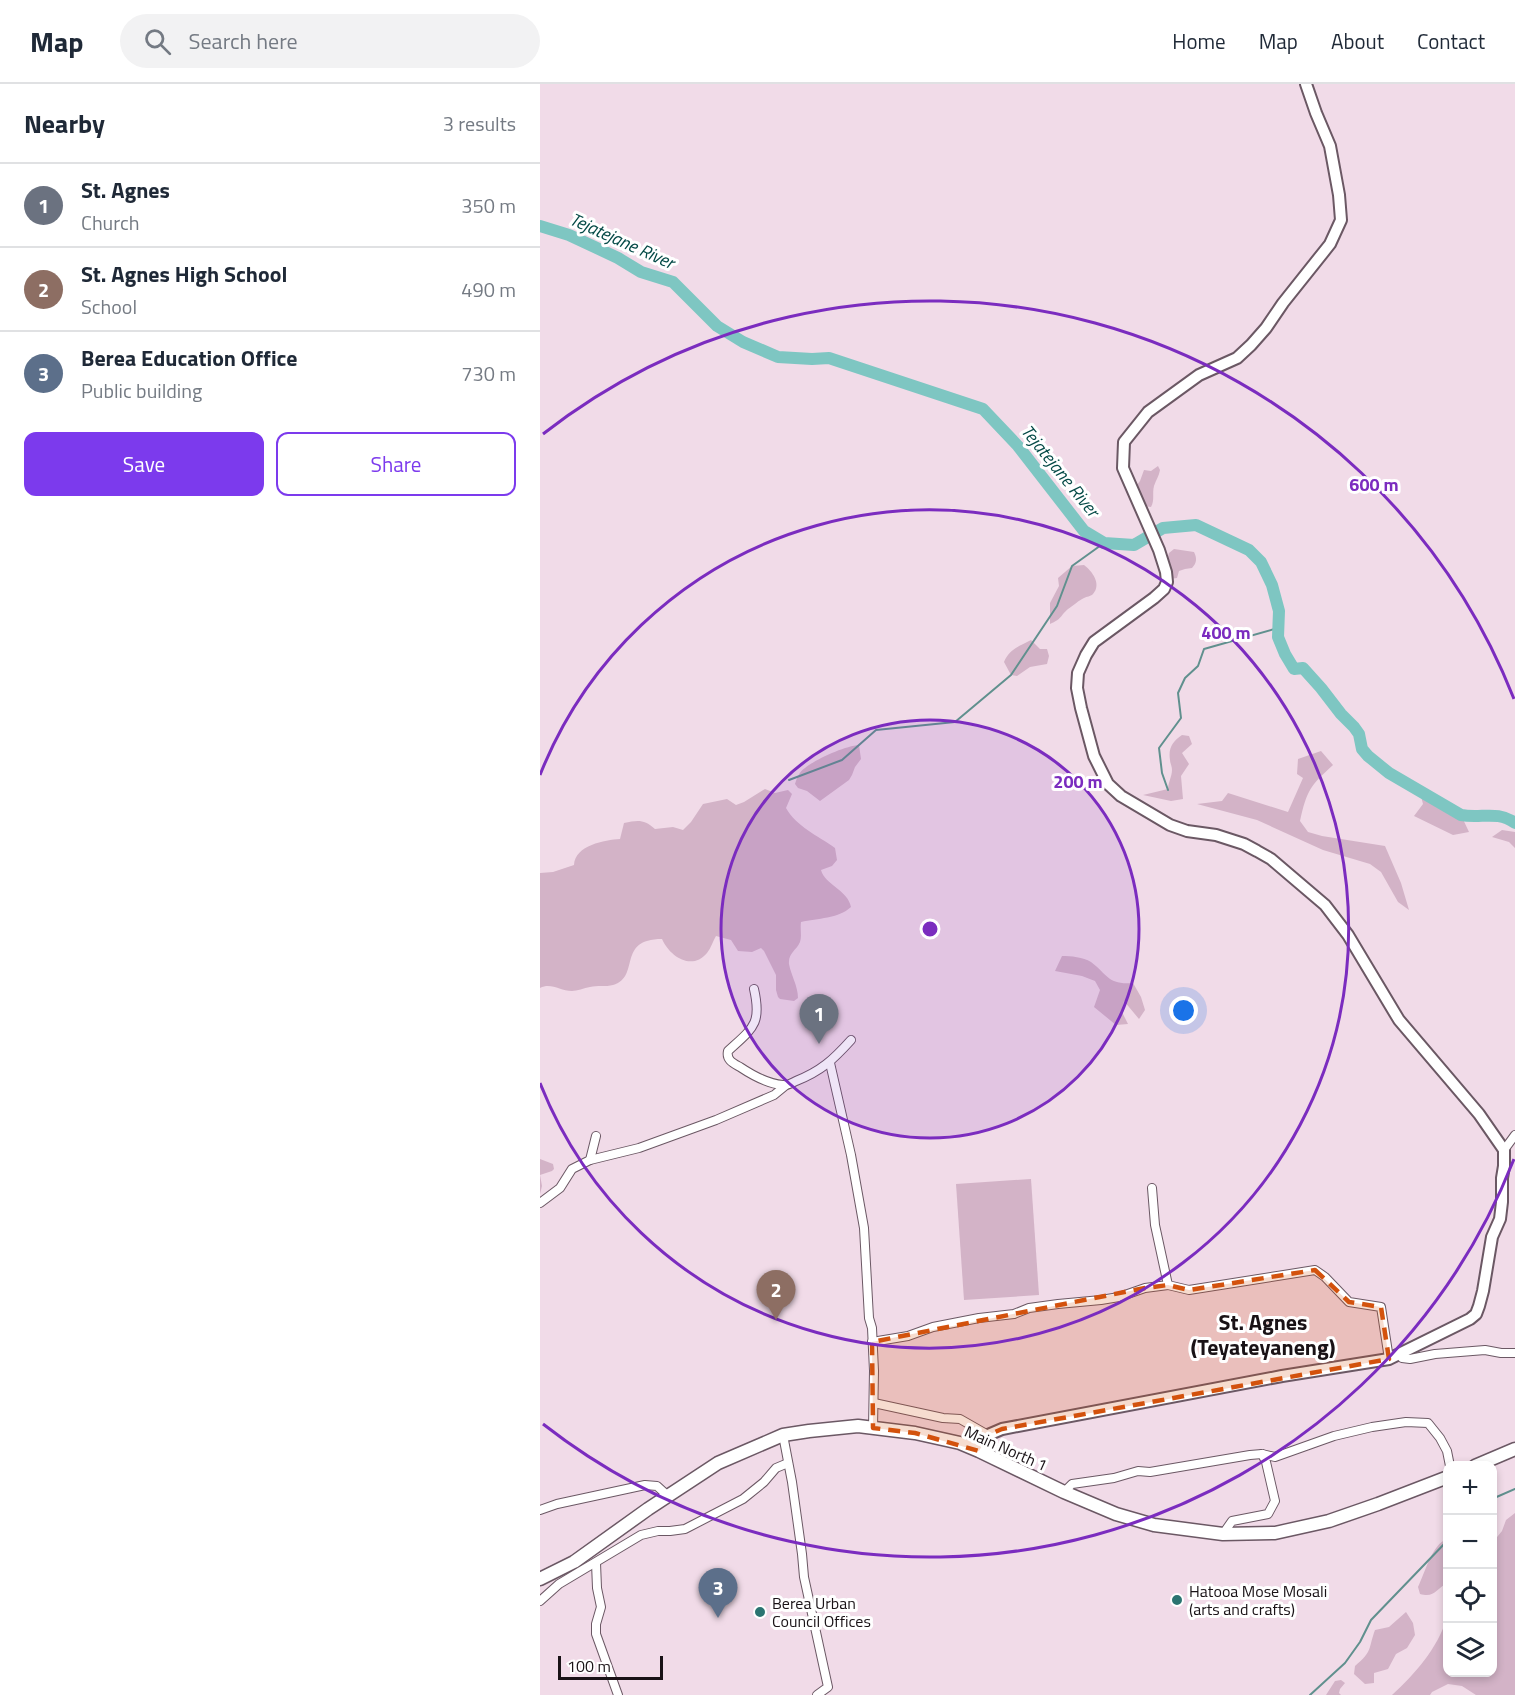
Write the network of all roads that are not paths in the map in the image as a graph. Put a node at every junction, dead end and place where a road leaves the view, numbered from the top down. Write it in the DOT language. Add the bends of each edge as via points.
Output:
graph roads {
  1 [pos="1306,84"];
  2 [pos="754,989"];
  3 [pos="851,1040"];
  4 [pos="830,1063"];
  5 [pos="785,1086"];
  6 [pos="1515,1135"];
  7 [pos="596,1136"];
  8 [pos="1504,1150"];
  9 [pos="590,1160"];
  10 [pos="1152,1188"];
  11 [pos="540,1203"];
  12 [pos="1168,1286"];
  13 [pos="872,1342"];
  14 [pos="1515,1353"];
  15 [pos="1394,1357"];
  16 [pos="874,1403"];
  17 [pos="873,1428"];
  18 [pos="783,1435"];
  19 [pos="988,1435"];
  20 [pos="1515,1449"];
  21 [pos="979,1451"];
  22 [pos="1262,1454"];
  23 [pos="1449,1461"];
  24 [pos="1487,1461"];
  25 [pos="788,1463"];
  26 [pos="1443,1479"];
  27 [pos="1064,1492"];
  28 [pos="668,1496"];
  29 [pos="540,1510"];
  30 [pos="1223,1534"];
  31 [pos="596,1563"];
  32 [pos="540,1579"];
  33 [pos="540,1600"];
  34 [pos="618,1695"];
  35 [pos="817,1695"];
  1 -- 8 [label="street" via="1330,146 1341,220 1330,244 1251,345 1237,358 1199,375 1148,412 1124,442 1124,468 1159,550 1167,582 1154,598 1094,642 1078,673 1077,688 1094,756 1108,784 1170,825 1216,835 1257,851 1325,905 1348,935 1399,1020 1479,1114"];
  2 -- 5 [label="street" via="757,1020 728,1051 728,1058 750,1074"];
  3 -- 4 [label="street"];
  4 -- 5 [label="street"];
  4 -- 13 [label="street" via="864,1228"];
  5 -- 9 [label="street" via="774,1095 716,1120 639,1148"];
  6 -- 8 [label="street"];
  7 -- 9 [label="street"];
  8 -- 15 [label="street" via="1500,1219 1492,1237 1476,1314"];
  9 -- 11 [label="street" via="572,1169 560,1188"];
  10 -- 12 [label="street" via="1155,1225"];
  12 -- 13 [label="street" via="1101,1300 1029,1308"];
  12 -- 15 [label="street" via="1189,1290 1315,1270 1349,1302 1381,1307"];
  13 -- 16 [label="street"];
  14 -- 15 [label="street" via="1485,1350 1410,1359"];
  15 -- 19 [label="street" via="1079,1414"];
  16 -- 17 [label="street"];
  16 -- 19 [label="street" via="960,1419"];
  17 -- 18 [label="main road, Main North 1" via="858,1426"];
  17 -- 21 [label="main road, Main North 1" via="915,1433"];
  18 -- 25 [label="street"];
  18 -- 28 [label="main road, Main North 1" via="718,1463"];
  19 -- 21 [label="street"];
  20 -- 24 [label="main road"];
  21 -- 27 [label="main road, Main North 1"];
  22 -- 23 [label="street" via="1275,1457 1334,1436 1406,1422 1428,1423 1448,1451"];
  22 -- 27 [label="street" via="1138,1471 1072,1484"];
  22 -- 30 [label="street" via="1275,1501 1268,1514 1232,1521"];
  25 -- 31 [label="street" via="776,1467 743,1499 685,1529 640,1535"];
  25 -- 35 [label="street" via="804,1577 828,1687"];
  26 -- 30 [label="main road, Main North 1" via="1329,1521 1275,1533"];
  27 -- 30 [label="main road, Main North 1" via="1154,1525"];
  28 -- 29 [label="street" via="657,1486 645,1485"];
  28 -- 32 [label="main road, Main North 1" via="574,1562"];
  31 -- 33 [label="street"];
  31 -- 34 [label="street" via="602,1607 596,1634"];
}
